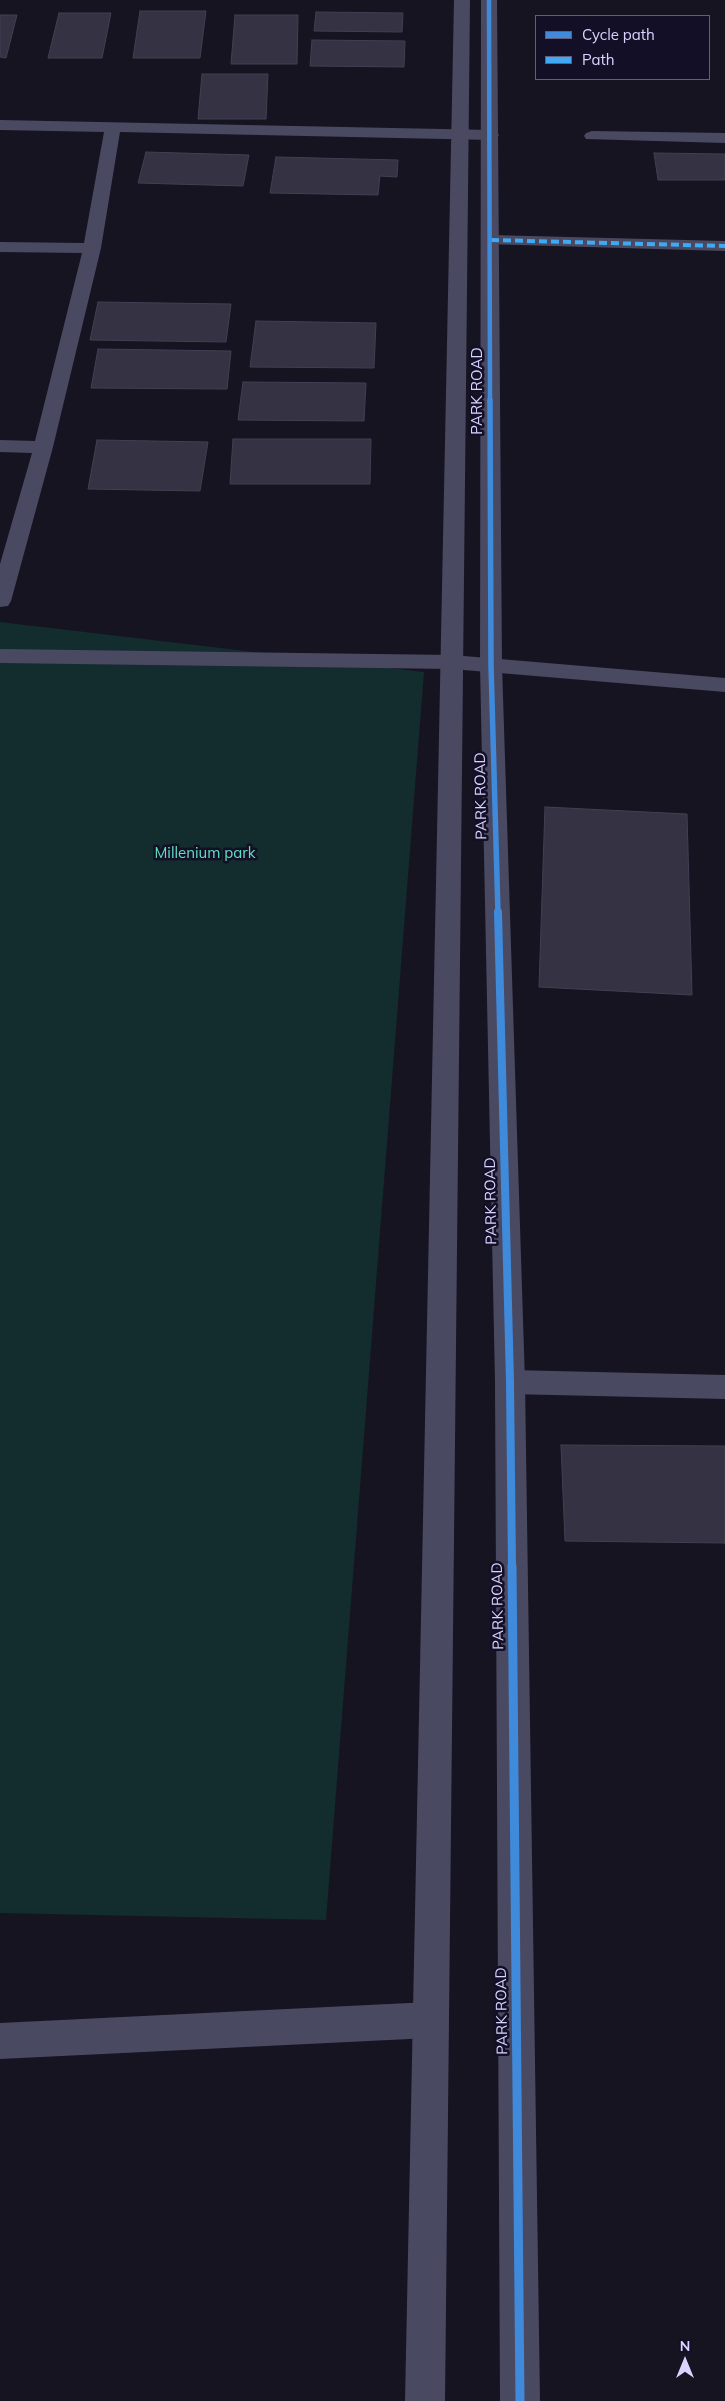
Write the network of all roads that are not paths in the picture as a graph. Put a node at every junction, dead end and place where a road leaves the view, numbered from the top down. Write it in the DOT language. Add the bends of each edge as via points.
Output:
graph roads {
  1 [pos="462,0"];
  2 [pos="489,0"];
  3 [pos="0,125"];
  4 [pos="113,126"];
  5 [pos="460,134"];
  6 [pos="491,135"];
  7 [pos="592,136"];
  8 [pos="725,138"];
  9 [pos="491,240"];
  10 [pos="725,246"];
  11 [pos="0,247"];
  12 [pos="92,248"];
  13 [pos="0,446"];
  14 [pos="44,447"];
  15 [pos="0,601"];
  16 [pos="0,656"];
  17 [pos="452,662"];
  18 [pos="491,666"];
  19 [pos="725,685"];
  20 [pos="510,1382"];
  21 [pos="725,1387"];
  22 [pos="430,2020"];
  23 [pos="0,2041"];
  24 [pos="425,2401"];
  25 [pos="520,2401"];
  1 -- 5 [label="street, PARK ROAD"];
  2 -- 6 [label="street, PARK ROAD"];
  3 -- 4 [label="street"];
  4 -- 5 [label="street"];
  4 -- 12 [label="street"];
  5 -- 6 [label="street"];
  5 -- 17 [label="street, PARK ROAD"];
  6 -- 9 [label="street, PARK ROAD"];
  7 -- 8 [label="street"];
  9 -- 10 [label="street"];
  9 -- 18 [label="street, PARK ROAD"];
  11 -- 12 [label="street"];
  12 -- 14 [label="street"];
  13 -- 14 [label="street"];
  14 -- 15 [label="street"];
  16 -- 17 [label="street"];
  17 -- 18 [label="street"];
  17 -- 22 [label="street, PARK ROAD"];
  18 -- 19 [label="street"];
  18 -- 20 [label="street, PARK ROAD"];
  20 -- 21 [label="street"];
  20 -- 25 [label="street, PARK ROAD"];
  22 -- 23 [label="street"];
  22 -- 24 [label="street, PARK ROAD"];
}
